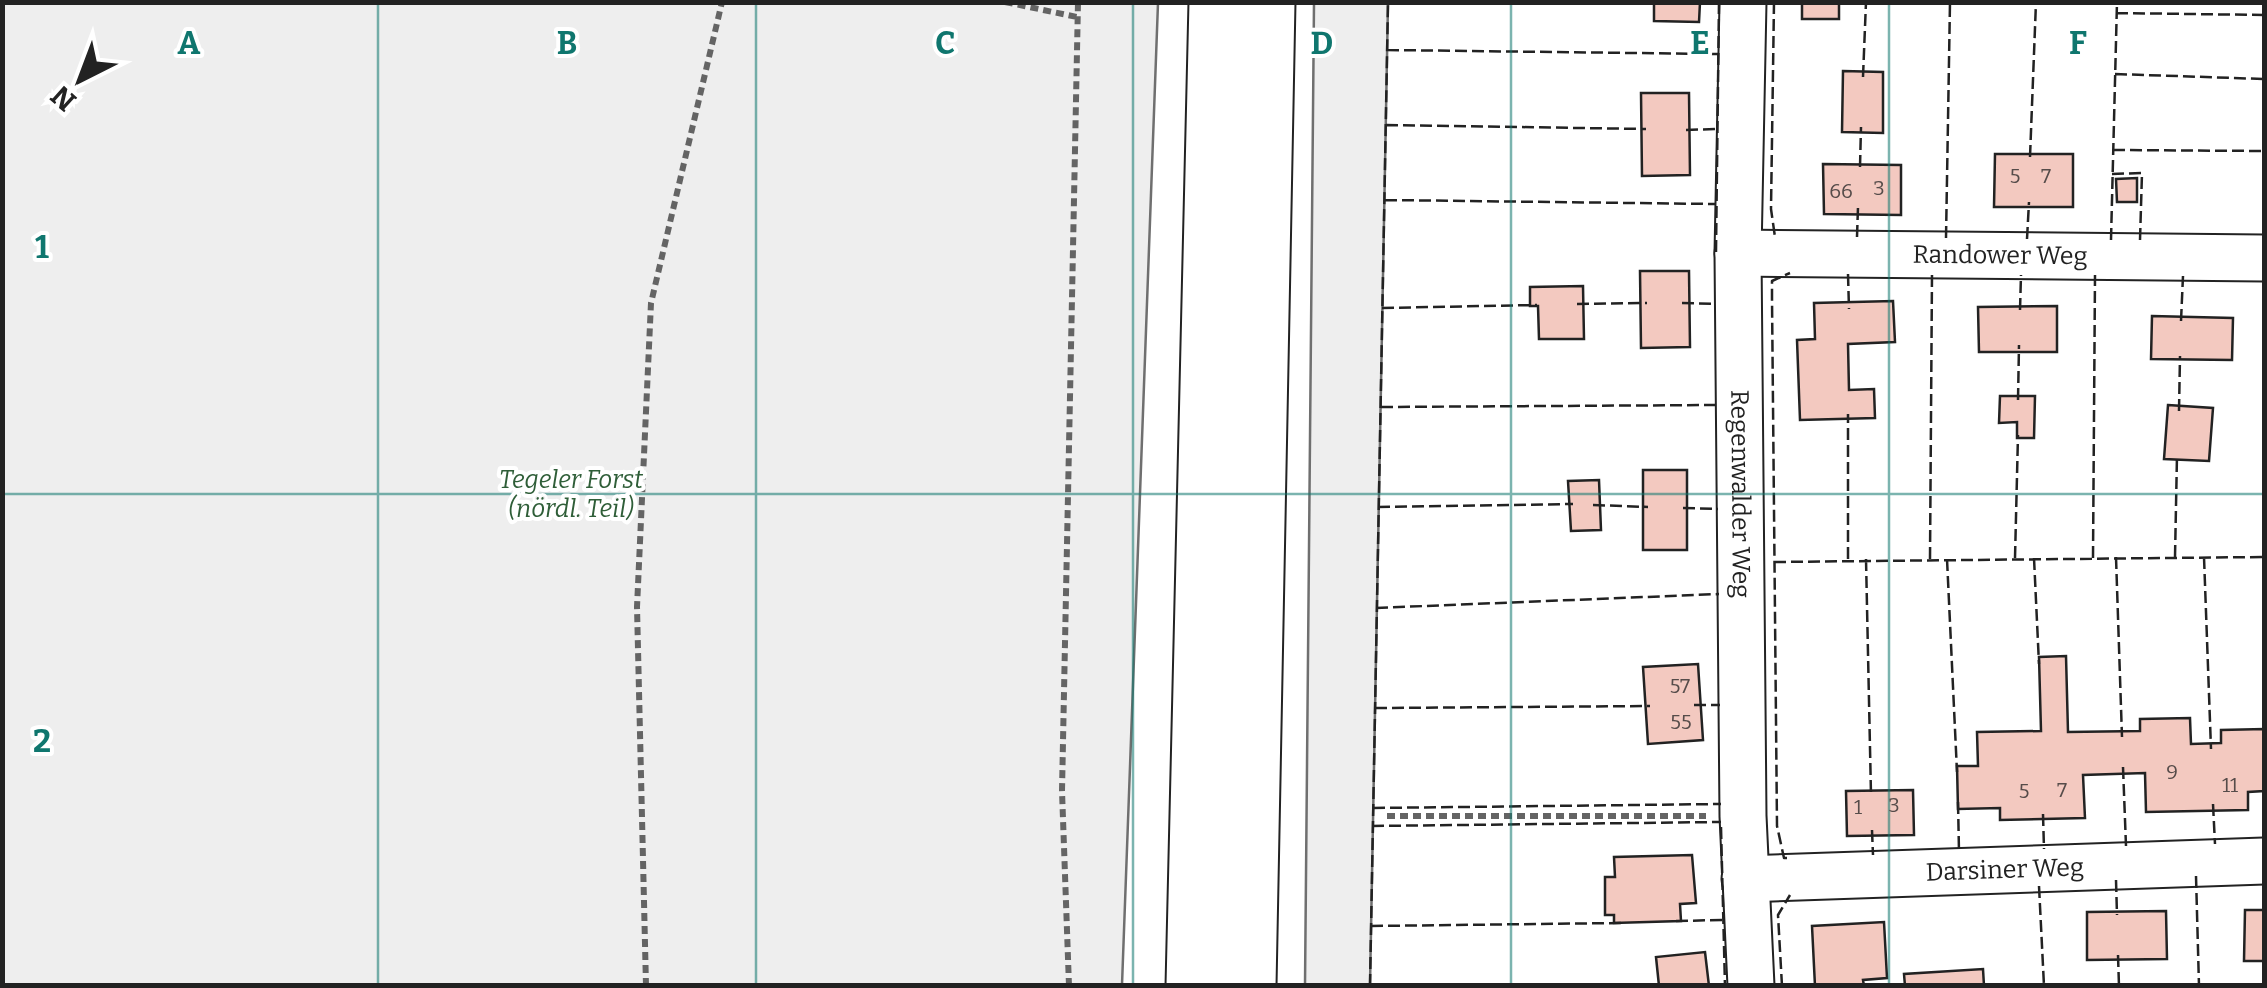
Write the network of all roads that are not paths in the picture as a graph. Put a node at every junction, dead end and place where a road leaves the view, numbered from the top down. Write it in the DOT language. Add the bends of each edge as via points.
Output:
graph roads {
  1 [pos="1216,2"];
  2 [pos="1267,2"];
  3 [pos="1743,2"];
  4 [pos="1738,254"];
  5 [pos="2264,258"];
  6 [pos="2264,861"];
  7 [pos="1745,879"];
  8 [pos="1194,986"];
  9 [pos="1248,986"];
  10 [pos="1750,986"];
  1 -- 8 [label="highway"];
  2 -- 9 [label="highway"];
  3 -- 4 [label="street, Regenwalder Weg"];
  4 -- 5 [label="street, Randower Weg"];
  4 -- 7 [label="street, Regenwalder Weg"];
  6 -- 7 [label="street, Darsiner Weg"];
  7 -- 10 [label="street, Regenwalder Weg"];
}
